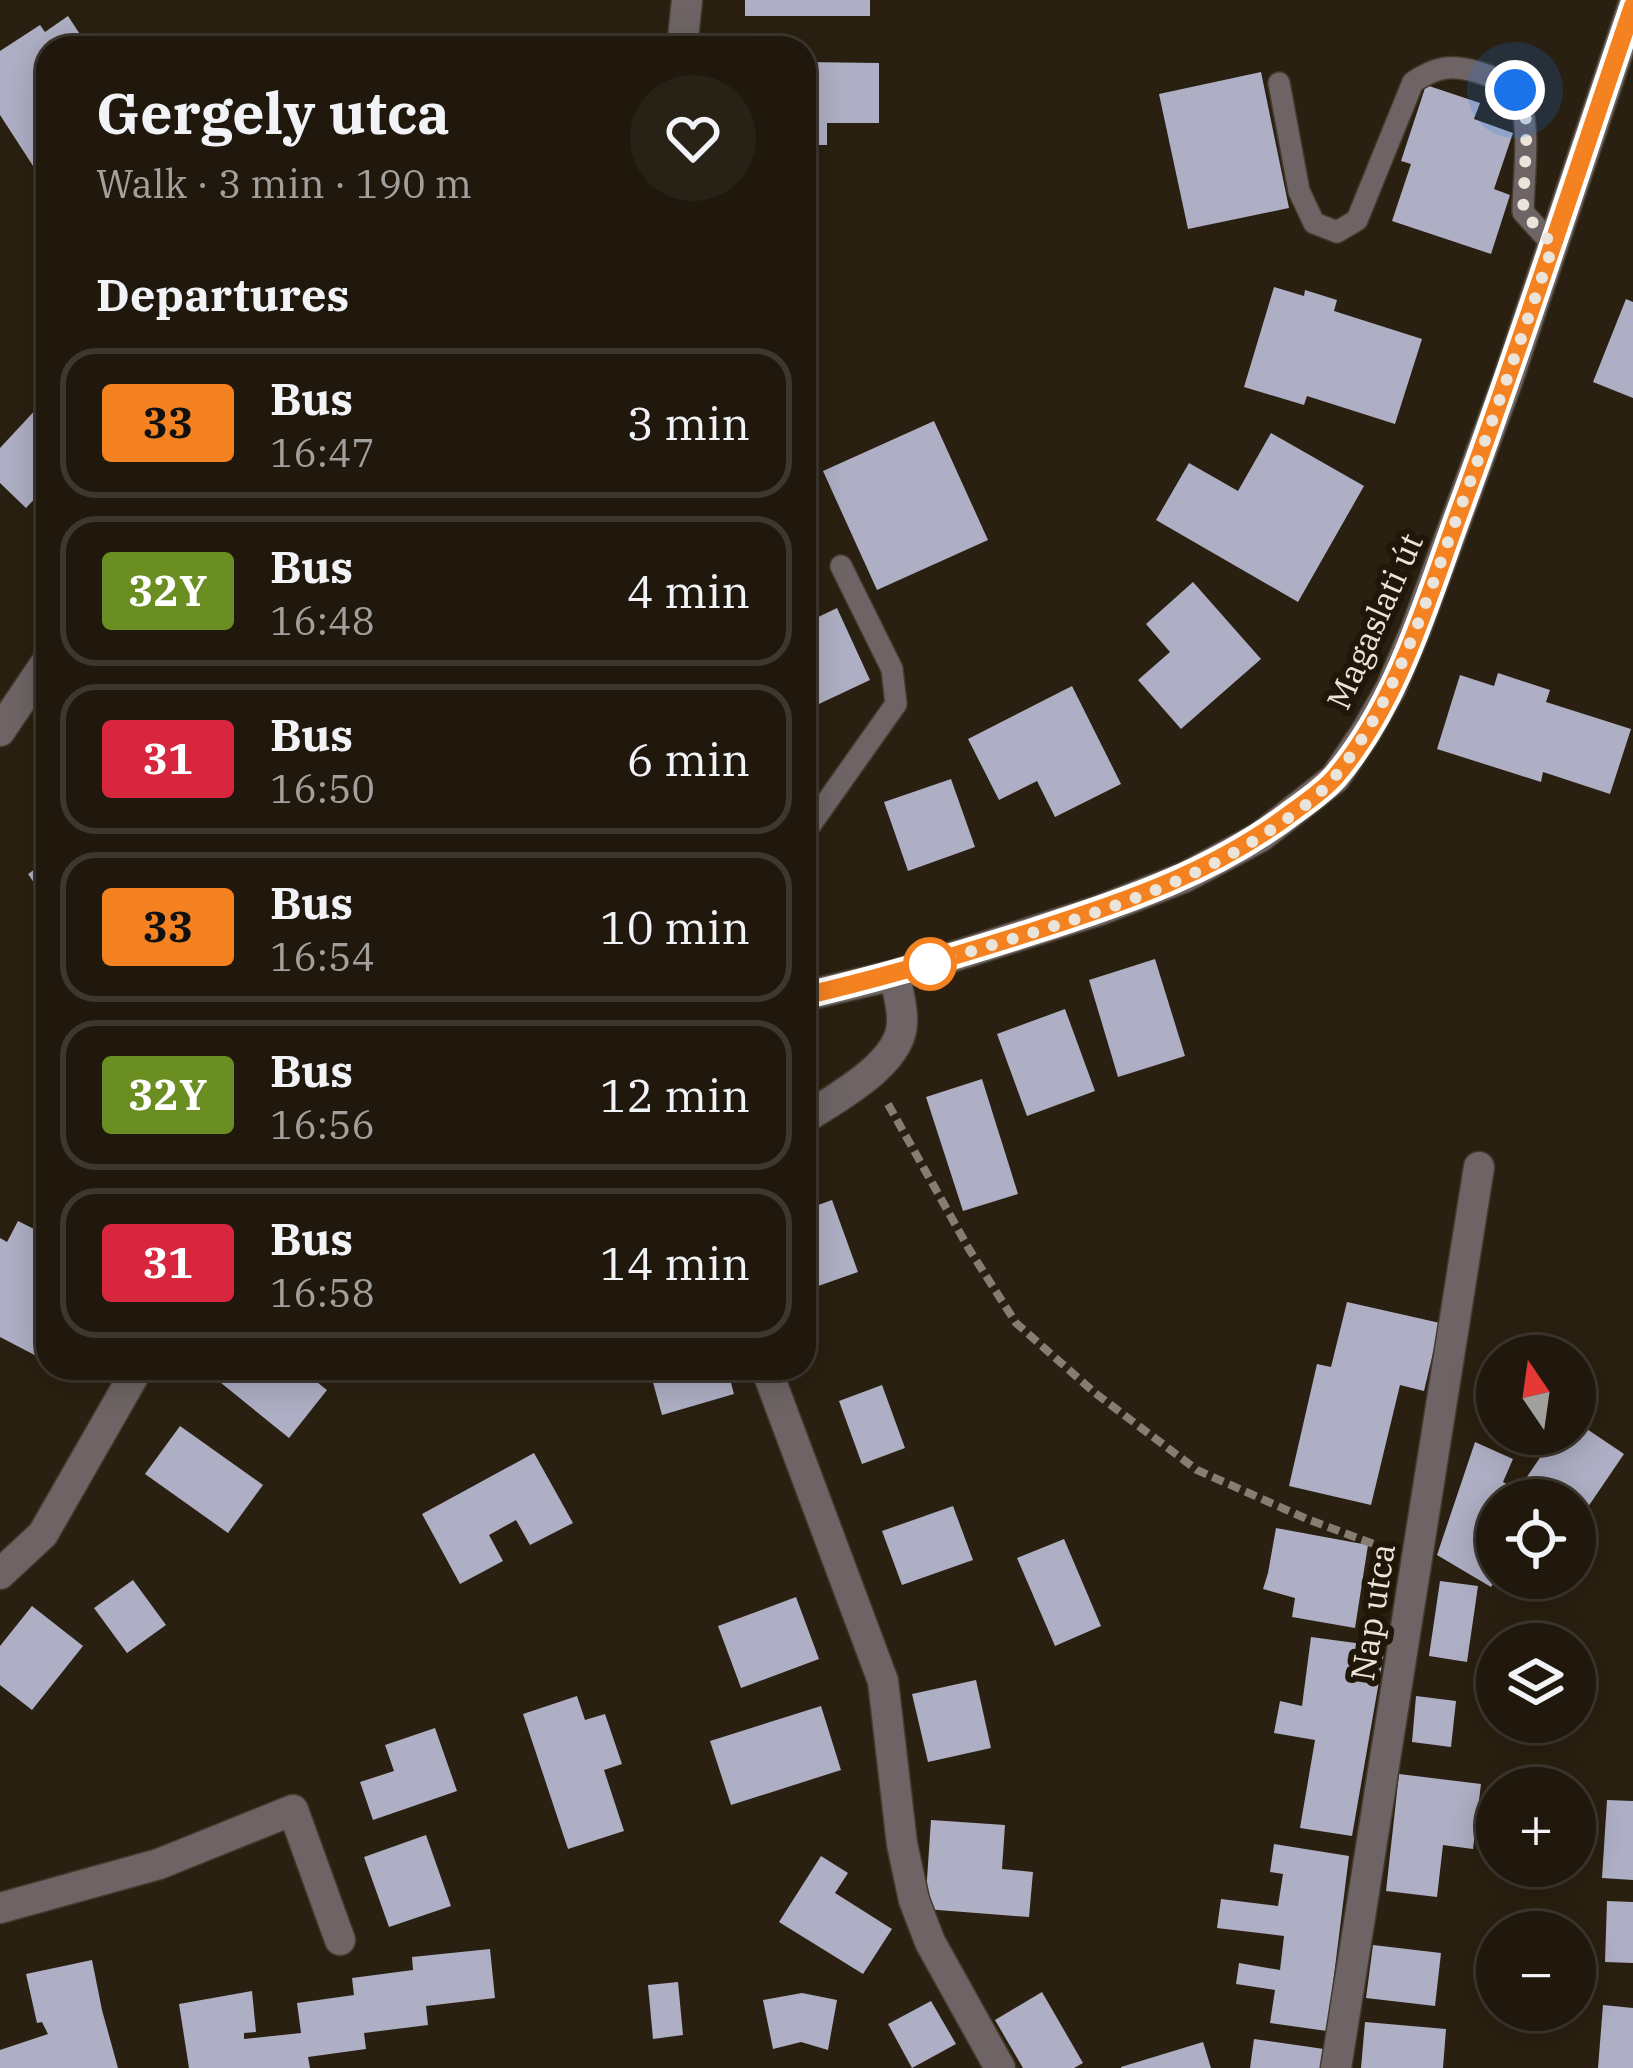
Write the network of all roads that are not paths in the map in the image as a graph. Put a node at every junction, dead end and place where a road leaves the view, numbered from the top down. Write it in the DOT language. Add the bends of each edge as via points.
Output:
graph roads {
  1 [pos="686,0"];
  2 [pos="1633,6"];
  3 [pos="683,36"];
  4 [pos="1279,83"];
  5 [pos="1553,245"];
  6 [pos="841,566"];
  7 [pos="36,678"];
  8 [pos="0,730"];
  9 [pos="816,817"];
  10 [pos="895,975"];
  11 [pos="816,993"];
  12 [pos="816,1111"];
  13 [pos="1479,1167"];
  14 [pos="131,1380"];
  15 [pos="771,1380"];
  16 [pos="0,1574"];
  17 [pos="0,1907"];
  18 [pos="340,1940"];
  19 [pos="1000,2068"];
  20 [pos="1336,2068"];
  1 -- 3 [label="street"];
  2 -- 5 [label="street, Magaslati út"];
  4 -- 5 [label="lane" via="1299,191 1314,224 1337,232 1358,220 1413,82 1455,66 1515,90 1527,122 1523,212"];
  5 -- 10 [label="street, Magaslati út" via="1416,629 1391,688 1335,778 1260,837 1184,878"];
  6 -- 9 [label="lane" via="892,669 896,704"];
  7 -- 8 [label="street"];
  10 -- 11 [label="street, Magaslati út"];
  10 -- 12 [label="street" via="903,1025 893,1048 871,1074"];
  13 -- 20 [label="street, Nap utca"];
  14 -- 16 [label="street" via="44,1534"];
  15 -- 19 [label="street" via="884,1681 914,1900"];
  17 -- 18 [label="street" via="159,1864 293,1810"];
}
